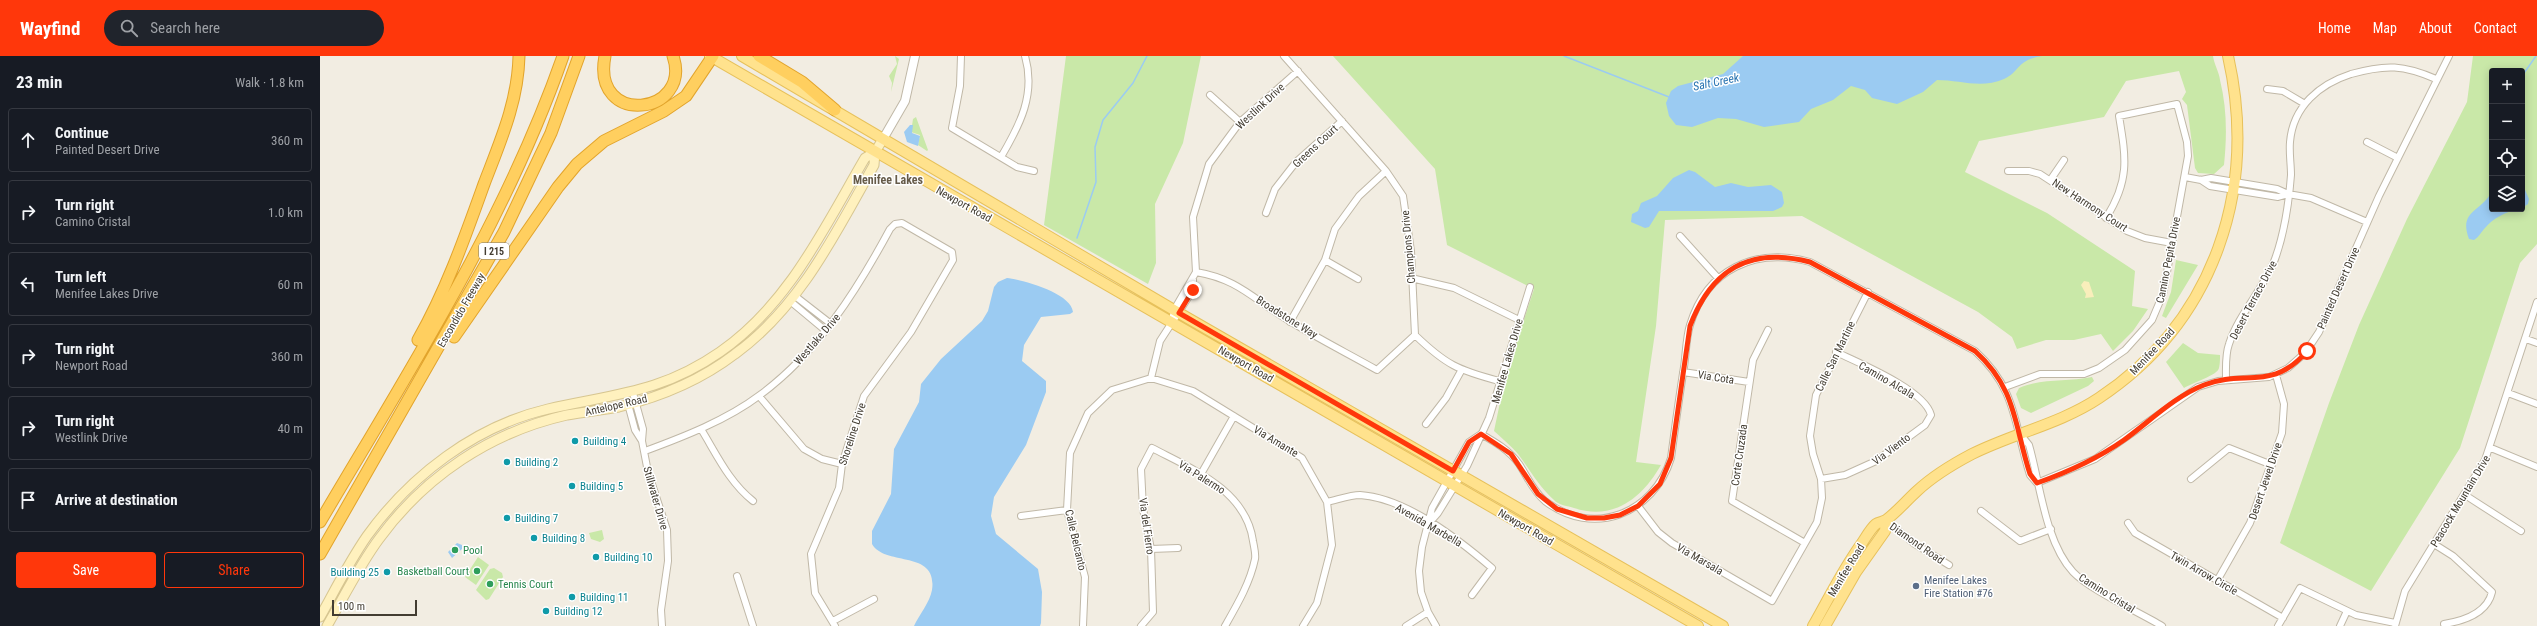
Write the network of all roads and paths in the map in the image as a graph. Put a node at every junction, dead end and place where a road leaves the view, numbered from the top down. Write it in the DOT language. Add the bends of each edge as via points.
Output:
graph roads {
  1 [pos="519,56"];
  2 [pos="579,56"];
  3 [pos="605,56"];
  4 [pos="673,56"];
  5 [pos="712,56"];
  6 [pos="742,56"];
  7 [pos="759,56"];
  8 [pos="915,56"];
  9 [pos="960,56"];
  10 [pos="1025,56"];
  11 [pos="1284,56"];
  12 [pos="2228,56"];
  13 [pos="2449,56"];
  14 [pos="562,58"];
  15 [pos="1298,71"];
  16 [pos="2436,79"];
  17 [pos="2267,89"];
  18 [pos="1210,95"];
  19 [pos="2305,104"];
  20 [pos="835,110"];
  21 [pos="1342,121"];
  22 [pos="1240,122"];
  23 [pos="882,139"];
  24 [pos="2367,142"];
  25 [pos="875,152"];
  26 [pos="1001,157"];
  27 [pos="2398,158"];
  28 [pos="2064,160"];
  29 [pos="1034,171"];
  30 [pos="1386,171"];
  31 [pos="2008,171"];
  32 [pos="2185,178"];
  33 [pos="2051,180"];
  34 [pos="2235,186"];
  35 [pos="2288,194"];
  36 [pos="1266,214"];
  37 [pos="2106,218"];
  38 [pos="2367,222"];
  39 [pos="1680,236"];
  40 [pos="2172,243"];
  41 [pos="812,249"];
  42 [pos="953,256"];
  43 [pos="1325,260"];
  44 [pos="1196,272"];
  45 [pos="1411,278"];
  46 [pos="1718,278"];
  47 [pos="1358,279"];
  48 [pos="1530,287"];
  49 [pos="786,289"];
  50 [pos="1868,292"];
  51 [pos="793,299"];
  52 [pos="2537,302"];
  53 [pos="1176,311"];
  54 [pos="1519,320"];
  55 [pos="1172,321"];
  56 [pos="1290,322"];
  57 [pos="831,324"];
  58 [pos="1768,330"];
  59 [pos="826,331"];
  60 [pos="1415,335"];
  61 [pos="2526,339"];
  62 [pos="751,342"];
  63 [pos="2537,342"];
  64 [pos="1836,352"];
  65 [pos="1461,371"];
  66 [pos="1683,372"];
  67 [pos="2276,375"];
  68 [pos="1151,378"];
  69 [pos="2226,380"];
  70 [pos="1499,381"];
  71 [pos="1749,382"];
  72 [pos="2006,387"];
  73 [pos="633,392"];
  74 [pos="2508,393"];
  75 [pos="759,396"];
  76 [pos="632,403"];
  77 [pos="2537,404"];
  78 [pos="1931,414"];
  79 [pos="1234,416"];
  80 [pos="381,418"];
  81 [pos="1426,424"];
  82 [pos="701,429"];
  83 [pos="1481,434"];
  84 [pos="2021,434"];
  85 [pos="388,435"];
  86 [pos="1152,448"];
  87 [pos="2490,448"];
  88 [pos="645,451"];
  89 [pos="842,464"];
  90 [pos="2272,464"];
  91 [pos="2537,468"];
  92 [pos="1457,473"];
  93 [pos="1201,474"];
  94 [pos="1821,479"];
  95 [pos="2191,479"];
  96 [pos="1451,483"];
  97 [pos="2037,483"];
  98 [pos="2464,495"];
  99 [pos="753,501"];
  100 [pos="1327,502"];
  101 [pos="1638,506"];
  102 [pos="1067,510"];
  103 [pos="1981,511"];
  104 [pos="1021,516"];
  105 [pos="1886,521"];
  106 [pos="320,522"];
  107 [pos="1430,522"];
  108 [pos="2128,523"];
  109 [pos="2051,529"];
  110 [pos="2521,531"];
  111 [pos="1805,543"];
  112 [pos="2434,544"];
  113 [pos="1178,548"];
  114 [pos="1151,549"];
  115 [pos="320,554"];
  116 [pos="1949,565"];
  117 [pos="737,576"];
  118 [pos="2217,581"];
  119 [pos="1472,595"];
  120 [pos="874,599"];
  121 [pos="1772,601"];
  122 [pos="2347,611"];
  123 [pos="1428,612"];
  124 [pos="320,617"];
  125 [pos="2283,618"];
  126 [pos="834,623"];
  127 [pos="2395,624"];
  128 [pos="2444,624"];
  129 [pos="327,626"];
  130 [pos="662,626"];
  131 [pos="753,626"];
  132 [pos="1083,626"];
  133 [pos="1141,626"];
  134 [pos="1225,626"];
  135 [pos="1303,626"];
  136 [pos="1406,626"];
  137 [pos="1436,626"];
  138 [pos="1698,626"];
  139 [pos="1723,626"];
  140 [pos="1813,626"];
  141 [pos="1825,626"];
  142 [pos="2162,626"];
  143 [pos="2278,626"];
  144 [pos="2340,626"];
  1 -- 80 [label="highway" via="518,81 512,109 465,238 437,302 386,397"];
  2 -- 85 [label="highway, Escondido Freeway / I 215" via="550,133 504,232"];
  3 -- 4 [label="highway" via="603,76 610,92 624,103 640,106 657,101 671,88 676,71"];
  5 -- 25 [label="main road, Newport Road"];
  5 -- 85 [label="highway" via="698,81 682,98 664,111 604,141 567,175 468,315 401,424"];
  6 -- 20 [label="main road, Newport Road"];
  7 -- 20 [label="highway" via="802,82"];
  8 -- 23 [label="street, Antelope Road" via="905,101"];
  9 -- 26 [label="street" via="960,86 952,128"];
  10 -- 26 [label="street" via="1029,80 1024,113 1020,125"];
  11 -- 15 [label="street, Champions Drive"];
  12 -- 34 [label="main road, Menifee Road" via="2238,117"];
  13 -- 16 [label="street, Painted Desert Drive"];
  14 -- 80 [label="highway, Escondido Freeway / I 215" via="515,176 465,275"];
  15 -- 21 [label="street, Champions Drive"];
  15 -- 22 [label="street, Westlink Drive"];
  16 -- 19 [label="street, Desert Terrace Drive" via="2404,67 2377,67 2323,86"];
  16 -- 27 [label="street, Painted Desert Drive"];
  17 -- 19 [label="street" via="2283,91"];
  18 -- 22 [label="street"];
  19 -- 35 [label="street, Desert Terrace Drive" via="2292,133"];
  20 -- 23 [label="main road, Newport Road"];
  21 -- 30 [label="street, Champions Drive"];
  21 -- 36 [label="street, Greens Court" via="1296,162 1275,189"];
  22 -- 44 [label="street, Westlink Drive" via="1209,164 1193,217"];
  23 -- 25 [label="main road, Antelope Road"];
  23 -- 53 [label="main road, Newport Road"];
  24 -- 27 [label="street"];
  25 -- 41 [label="main road, Antelope Road" via="865,158"];
  25 -- 51 [label="main road, Antelope Road" via="874,165 820,259"];
  25 -- 55 [label="main road, Newport Road"];
  26 -- 29 [label="street" via="1017,166"];
  27 -- 38 [label="street, Painted Desert Drive"];
  28 -- 33 [label="street"];
  30 -- 43 [label="street" via="1359,196 1335,229"];
  30 -- 45 [label="street, Champions Drive" via="1403,196 1411,251"];
  31 -- 33 [label="street, New Harmony Court" via="2029,171"];
  32 -- 34 [label="street" via="2201,180 2210,186"];
  32 -- 37 [label="street, Camino Pepita Drive" via="2187,142 2177,104 2119,116 2126,172 2117,200"];
  32 -- 40 [label="street, Camino Pepita Drive"];
  33 -- 37 [label="street, New Harmony Court"];
  34 -- 35 [label="street" via="2278,197"];
  34 -- 84 [label="main road, Menifee Road" via="2226,230 2207,276 2189,308 2164,342 2128,376 2100,397 2064,417"];
  35 -- 38 [label="street" via="2325,203"];
  35 -- 69 [label="street, Desert Terrace Drive" via="2275,259 2228,345"];
  37 -- 40 [label="street, New Harmony Court" via="2145,238"];
  38 -- 67 [label="street, Painted Desert Drive" via="2312,345 2300,359"];
  39 -- 46 [label="street"];
  40 -- 72 [label="street, Camino Pepita Drive" via="2159,308 2152,320 2125,350 2099,368 2084,374 2040,374"];
  41 -- 49 [label="main road, Antelope Road"];
  41 -- 51 [label="main road" via="811,261 792,290"];
  42 -- 57 [label="street, Westlake Drive" via="952,252 902,223 896,224"];
  42 -- 89 [label="street, Shoreline Drive" via="911,332 864,396"];
  43 -- 47 [label="street"];
  43 -- 56 [label="street"];
  44 -- 53 [label="street, Westlink Drive" via="1187,285"];
  44 -- 56 [label="street, Broadstone Way" via="1217,275 1238,285"];
  45 -- 54 [label="street" via="1454,288"];
  45 -- 60 [label="street, Champions Drive"];
  46 -- 50 [label="street, Camino Cristal" via="1732,268 1753,259 1781,256 1810,262"];
  46 -- 66 [label="street, Camino Cristal" via="1703,295 1690,326"];
  48 -- 54 [label="street, Menifee Lakes Drive"];
  49 -- 62 [label="main road" via="783,301 754,333"];
  49 -- 73 [label="main road, Antelope Road" via="758,321 720,352 678,376"];
  50 -- 64 [label="street, Calle San Martine"];
  50 -- 72 [label="street, Camino Cristal" via="1970,347 1986,360"];
  51 -- 57 [label="street"];
  51 -- 59 [label="street"];
  51 -- 62 [label="main road, Antelope Road"];
  52 -- 61 [label="street, Peacock Mountain Drive"];
  53 -- 55 [label="street, Westlink Drive"];
  53 -- 92 [label="main road, Newport Road"];
  54 -- 70 [label="street, Menifee Lakes Drive"];
  55 -- 68 [label="street" via="1160,341"];
  55 -- 96 [label="main road, Newport Road"];
  56 -- 60 [label="street, Broadstone Way" via="1377,370"];
  57 -- 59 [label="street, Westlake Drive"];
  58 -- 71 [label="street, Corte Cruzada" via="1753,360"];
  59 -- 75 [label="street, Westlake Drive" via="804,357"];
  60 -- 65 [label="street" via="1435,354"];
  61 -- 63 [label="street"];
  61 -- 74 [label="street, Peacock Mountain Drive"];
  62 -- 76 [label="main road, Antelope Road" via="699,377"];
  64 -- 78 [label="street, Camino Alcala" via="1914,394 1930,408"];
  64 -- 94 [label="street, Calle San Martine" via="1816,395 1812,413 1810,436"];
  65 -- 70 [label="street"];
  65 -- 81 [label="street" via="1446,398"];
  66 -- 71 [label="street, Via Cota"];
  66 -- 101 [label="street, Camino Cristal" via="1667,472 1657,488"];
  67 -- 69 [label="street, Painted Desert Drive"];
  67 -- 90 [label="street, Desert Jewel Drive" via="2285,414"];
  68 -- 79 [label="street, Via Amante" via="1193,391"];
  68 -- 102 [label="street, Calle Belcanto" via="1112,390 1088,413 1070,453"];
  69 -- 97 [label="street, Painted Desert Drive" via="2211,382 2191,391 2095,459"];
  70 -- 83 [label="street, Menifee Lakes Drive" via="1495,403"];
  71 -- 111 [label="street, Corte Cruzada" via="1732,501"];
  72 -- 84 [label="street, Camino Cristal"];
  73 -- 76 [label="street, Stillwater Drive"];
  73 -- 124 [label="main road, Antelope Road" via="520,417 473,439 452,453 418,478 379,520 358,550"];
  74 -- 77 [label="street"];
  74 -- 87 [label="street, Peacock Mountain Drive"];
  75 -- 82 [label="street, Westlake Drive"];
  75 -- 89 [label="street" via="804,449"];
  76 -- 88 [label="street, Stillwater Drive" via="643,429 642,441"];
  76 -- 129 [label="main road, Antelope Road" via="568,415 515,431 477,450 440,474 414,498 378,540"];
  78 -- 94 [label="street, Via Viento" via="1925,425 1876,461 1845,475"];
  79 -- 93 [label="street"];
  79 -- 100 [label="street, Via Amante" via="1302,458"];
  80 -- 106 [label="highway, Escondido Freeway / I 215"];
  82 -- 88 [label="street, Westlake Drive"];
  82 -- 99 [label="street" via="725,471 740,491"];
  83 -- 92 [label="street, Menifee Lakes Drive" via="1477,447"];
  83 -- 92 [label="street, Menifee Lakes Drive" via="1469,442"];
  83 -- 101 [label="street, Camino Cristal" via="1511,454 1538,494 1557,509 1587,518 1604,518 1620,515"];
  84 -- 97 [label="street, Camino Cristal" via="2029,445 2037,473"];
  84 -- 105 [label="main road, Menifee Road" via="1972,454 1945,470 1919,489"];
  85 -- 115 [label="highway, Escondido Freeway / I 215"];
  86 -- 93 [label="street, Via Palermo"];
  86 -- 114 [label="street, Via del Fierro" via="1141,469 1143,509"];
  87 -- 91 [label="street"];
  87 -- 98 [label="street, Peacock Mountain Drive"];
  88 -- 130 [label="street, Stillwater Drive" via="648,472 667,530 668,561 661,610"];
  89 -- 126 [label="street, Shoreline Drive" via="839,488 811,554 815,593"];
  90 -- 95 [label="street" via="2229,448"];
  90 -- 118 [label="street, Desert Jewel Drive" via="2246,532"];
  92 -- 96 [label="street"];
  92 -- 139 [label="main road, Newport Road"];
  93 -- 134 [label="street, Via Palermo" via="1233,497 1251,528 1256,558 1246,587"];
  94 -- 111 [label="street, Calle San Martine" via="1821,510"];
  96 -- 107 [label="street" via="1438,513"];
  96 -- 138 [label="main road, Newport Road"];
  97 -- 109 [label="street, Camino Cristal"];
  98 -- 110 [label="street"];
  98 -- 112 [label="street, Peacock Mountain Drive"];
  100 -- 107 [label="street, Avenida Marbella" via="1359,495 1388,501"];
  100 -- 135 [label="street, Via Amante" via="1332,545 1317,603"];
  101 -- 121 [label="street, Via Marsala" via="1658,532 1672,543"];
  102 -- 104 [label="street"];
  102 -- 132 [label="street, Calle Belcanto" via="1085,578"];
  103 -- 109 [label="street" via="2020,541"];
  105 -- 116 [label="street, Diamond Road" via="1915,544"];
  105 -- 140 [label="main road, Menifee Road" via="1876,524 1852,557"];
  105 -- 141 [label="main road, Menifee Road" via="1885,531 1856,572"];
  107 -- 119 [label="street, Avenida Marbella" via="1465,545 1492,568"];
  107 -- 123 [label="street" via="1422,547 1419,571 1421,592"];
  108 -- 118 [label="street, Twin Arrow Circle" via="2135,533"];
  109 -- 142 [label="street, Camino Cristal" via="2060,552 2078,576"];
  111 -- 121 [label="street, Calle San Martine"];
  112 -- 127 [label="street, Peacock Mountain Drive" via="2405,591"];
  112 -- 128 [label="street" via="2453,556 2492,592 2487,603 2465,621"];
  113 -- 114 [label="street"];
  114 -- 133 [label="street, Via del Fierro" via="1153,612"];
  117 -- 131 [label="street"];
  118 -- 125 [label="street, Twin Arrow Circle"];
  120 -- 126 [label="street"];
  122 -- 125 [label="street" via="2300,588"];
  122 -- 127 [label="street" via="2365,618"];
  122 -- 144 [label="street"];
  123 -- 136 [label="street"];
  123 -- 137 [label="street"];
  125 -- 143 [label="street"];
}
